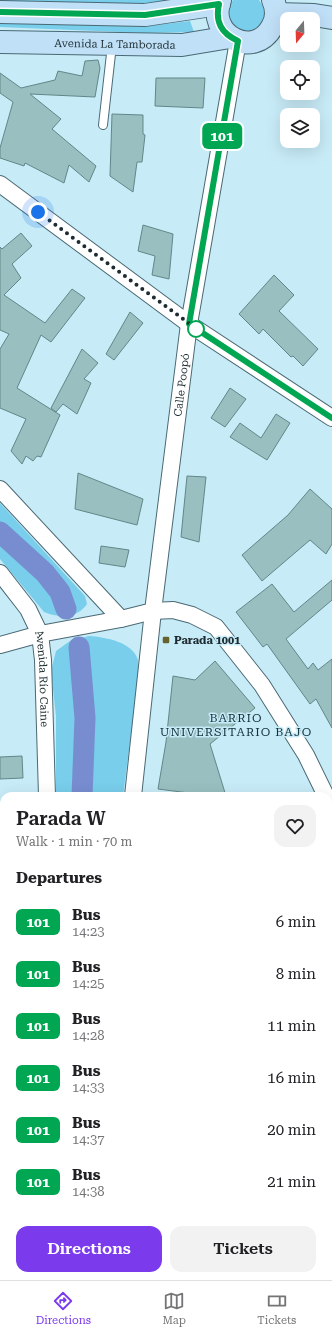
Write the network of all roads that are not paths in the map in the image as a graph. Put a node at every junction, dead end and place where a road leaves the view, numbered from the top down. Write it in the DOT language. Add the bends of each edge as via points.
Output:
graph roads {
  1 [pos="219,2"];
  2 [pos="275,7"];
  3 [pos="0,12"];
  4 [pos="332,18"];
  5 [pos="234,39"];
  6 [pos="0,42"];
  7 [pos="112,44"];
  8 [pos="103,126"];
  9 [pos="0,184"];
  10 [pos="189,324"];
  11 [pos="332,418"];
  12 [pos="0,489"];
  13 [pos="0,573"];
  14 [pos="153,611"];
  15 [pos="121,619"];
  16 [pos="40,634"];
  17 [pos="0,645"];
  18 [pos="47,792"];
  19 [pos="133,792"];
  20 [pos="324,792"];
  1 -- 3 [label="main road" via="145,15"];
  1 -- 5 [label="main road" via="219,22 223,30"];
  2 -- 4 [label="main road"];
  2 -- 5 [label="main road, Avenida La Tamborada" via="275,23 264,37 247,42"];
  5 -- 7 [label="main road, Avenida La Tamborada" via="182,45"];
  5 -- 10 [label="street, Calle Poopó"];
  6 -- 7 [label="main road, Avenida La Tamborada"];
  7 -- 8 [label="lane"];
  9 -- 10 [label="street"];
  10 -- 11 [label="street"];
  10 -- 14 [label="street, Calle Poopó"];
  12 -- 15 [label="street"];
  13 -- 16 [label="street, Avenida Río Caine" via="28,609"];
  14 -- 15 [label="street"];
  14 -- 19 [label="street, Calle Poopó"];
  14 -- 20 [label="street" via="173,610 192,615 216,628 262,685 306,755"];
  15 -- 16 [label="street"];
  16 -- 17 [label="street"];
  16 -- 18 [label="street, Avenida Río Caine"];
}
